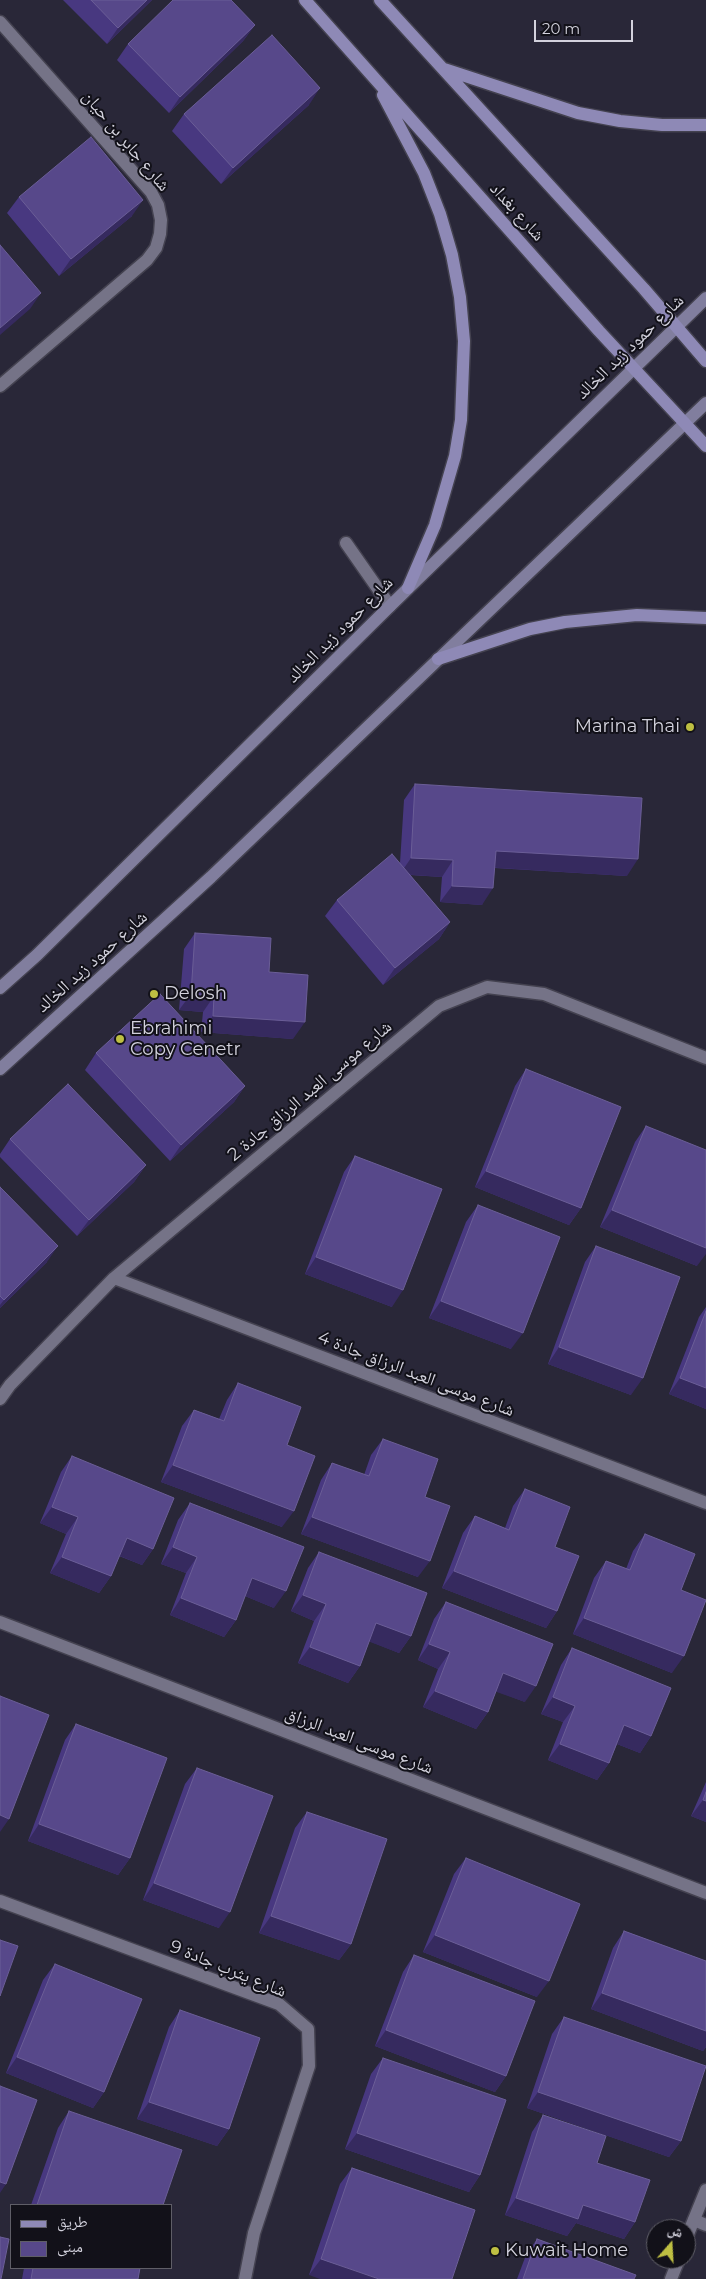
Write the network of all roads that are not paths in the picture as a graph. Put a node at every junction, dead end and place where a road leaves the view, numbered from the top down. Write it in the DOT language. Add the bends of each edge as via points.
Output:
graph roads {
  1 [pos="305,0"];
  2 [pos="380,0"];
  3 [pos="0,23"];
  4 [pos="442,68"];
  5 [pos="374,78"];
  6 [pos="706,125"];
  7 [pos="706,298"];
  8 [pos="676,326"];
  9 [pos="706,361"];
  10 [pos="633,368"];
  11 [pos="0,386"];
  12 [pos="706,403"];
  13 [pos="684,422"];
  14 [pos="706,446"];
  15 [pos="346,543"];
  16 [pos="408,588"];
  17 [pos="390,606"];
  18 [pos="706,618"];
  19 [pos="438,659"];
  20 [pos="0,988"];
  21 [pos="706,1058"];
  22 [pos="0,1069"];
  23 [pos="114,1278"];
  24 [pos="0,1399"];
  25 [pos="706,1503"];
  26 [pos="0,1622"];
  27 [pos="706,1893"];
  28 [pos="0,1901"];
  29 [pos="706,2190"];
  30 [pos="694,2219"];
  31 [pos="245,2279"];
  1 -- 5 [label="main road, شارع بغداد"];
  2 -- 4 [label="main road"];
  3 -- 11 [label="street, شارع جابر بن حيان" via="151,192 161,220 156,248 147,260"];
  4 -- 6 [label="main road" via="578,112 620,121"];
  4 -- 8 [label="main road"];
  5 -- 10 [label="main road, شارع بغداد"];
  5 -- 16 [label="main road" via="424,174 440,214 452,255 464,340 461,420 454,456 434,525"];
  7 -- 8 [label="main road, شارع حمود زيد الخالد"];
  8 -- 9 [label="main road"];
  8 -- 10 [label="main road, شارع حمود زيد الخالد"];
  10 -- 13 [label="main road, شارع بغداد"];
  10 -- 16 [label="main road, شارع حمود زيد الخالد"];
  12 -- 13 [label="main road, شارع حمود زيد الخالد"];
  13 -- 14 [label="main road, شارع بغداد"];
  13 -- 19 [label="main road, شارع حمود زيد الخالد"];
  15 -- 17 [label="street"];
  16 -- 17 [label="main road, شارع حمود زيد الخالد"];
  17 -- 20 [label="main road, شارع حمود زيد الخالد"];
  18 -- 19 [label="main road" via="637,616 565,622 530,629"];
  19 -- 22 [label="main road, شارع حمود زيد الخالد" via="211,877"];
  21 -- 23 [label="street, شارع موسى العبد الرزاق جادة 2" via="544,994 488,987 439,1006"];
  23 -- 24 [label="street, شارع موسى العبد الرزاق جادة 2"];
  23 -- 25 [label="street, شارع موسى العبد الرزاق جادة 4"];
  26 -- 27 [label="street, شارع موسى العبد الرزاق"];
  28 -- 31 [label="street, شارع يثرب جادة 9" via="279,2004 308,2029 309,2066 254,2233"];
  29 -- 30 [label="street"];
}
